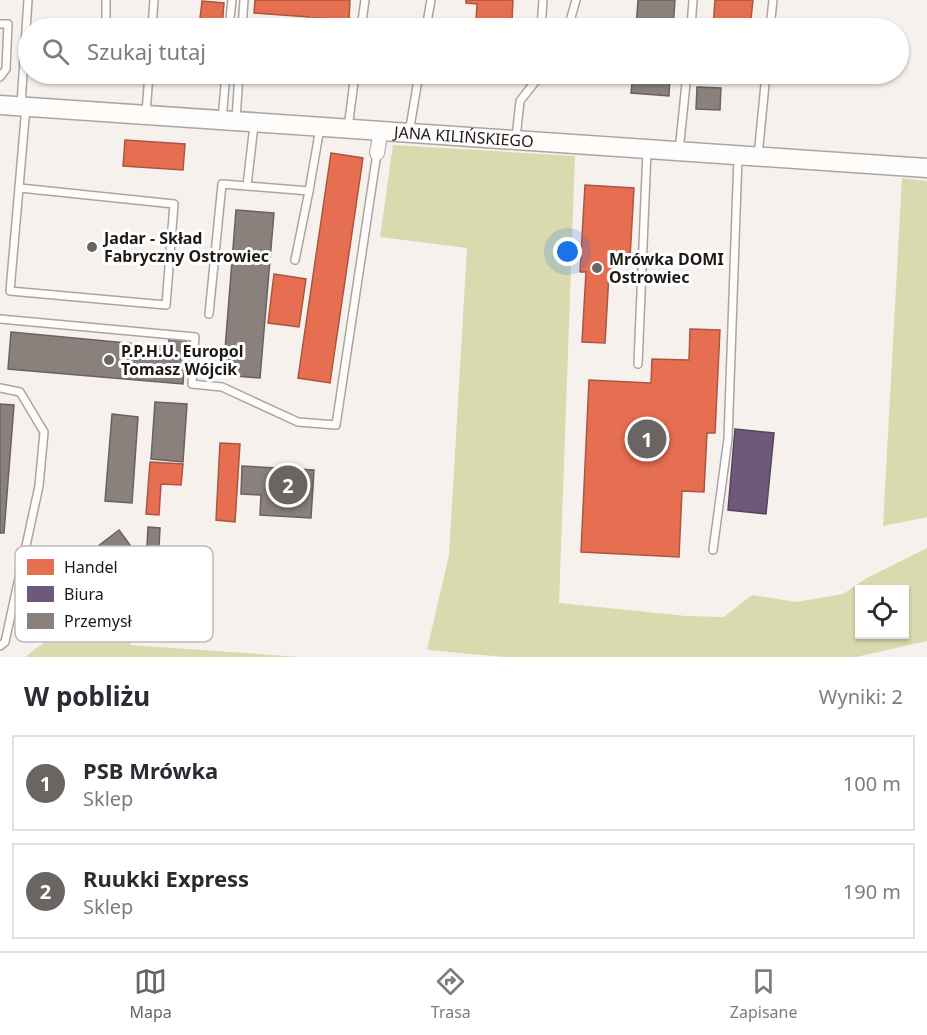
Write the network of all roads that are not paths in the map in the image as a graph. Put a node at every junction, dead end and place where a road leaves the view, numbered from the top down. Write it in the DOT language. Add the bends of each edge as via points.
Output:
graph roads {
  1 [pos="28,0"];
  2 [pos="106,0"];
  3 [pos="154,0"];
  4 [pos="232,0"];
  5 [pos="244,0"];
  6 [pos="365,0"];
  7 [pos="432,0"];
  8 [pos="543,0"];
  9 [pos="576,0"];
  10 [pos="693,0"];
  11 [pos="773,0"];
  12 [pos="27,18"];
  13 [pos="106,18"];
  14 [pos="153,18"];
  15 [pos="231,18"];
  16 [pos="243,18"];
  17 [pos="362,18"];
  18 [pos="428,18"];
  19 [pos="542,18"];
  20 [pos="571,18"];
  21 [pos="692,18"];
  22 [pos="771,18"];
  23 [pos="0,24"];
  24 [pos="0,77"];
  25 [pos="25,84"];
  26 [pos="148,84"];
  27 [pos="228,84"];
  28 [pos="239,84"];
  29 [pos="354,84"];
  30 [pos="416,84"];
  31 [pos="533,84"];
  32 [pos="686,84"];
  33 [pos="765,84"];
  34 [pos="0,105"];
  35 [pos="24,107"];
  36 [pos="146,115"];
  37 [pos="237,121"];
  38 [pos="320,127"];
  39 [pos="348,128"];
  40 [pos="381,130"];
  41 [pos="409,133"];
  42 [pos="516,140"];
  43 [pos="647,149"];
  44 [pos="680,151"];
  45 [pos="377,153"];
  46 [pos="738,155"];
  47 [pos="758,156"];
  48 [pos="927,168"];
  49 [pos="247,186"];
  50 [pos="20,188"];
  51 [pos="309,191"];
  52 [pos="295,260"];
  53 [pos="209,314"];
  54 [pos="0,319"];
  55 [pos="638,364"];
  56 [pos="0,388"];
  57 [pos="26,546"];
  58 [pos="713,550"];
  59 [pos="15,596"];
  60 [pos="0,646"];
  1 -- 12 [label="lane"];
  2 -- 13 [label="lane"];
  3 -- 14 [label="lane"];
  4 -- 15 [label="lane"];
  5 -- 16 [label="lane"];
  6 -- 17 [label="lane"];
  7 -- 18 [label="lane"];
  8 -- 19 [label="lane"];
  9 -- 20 [label="lane"];
  10 -- 21 [label="lane"];
  11 -- 22 [label="lane"];
  23 -- 24 [label="lane" via="8,24 6,69"];
  25 -- 35 [label="lane"];
  26 -- 36 [label="lane"];
  27 -- 37 [label="lane"];
  28 -- 37 [label="lane"];
  29 -- 39 [label="lane"];
  30 -- 41 [label="lane"];
  31 -- 42 [label="lane" via="520,101"];
  32 -- 44 [label="lane"];
  33 -- 47 [label="lane"];
  34 -- 35 [label="street, JANA KILIŃSKIEGO"];
  35 -- 36 [label="street, JANA KILIŃSKIEGO"];
  35 -- 50 [label="lane"];
  36 -- 37 [label="street, JANA KILIŃSKIEGO"];
  37 -- 38 [label="street, JANA KILIŃSKIEGO"];
  37 -- 49 [label="lane"];
  38 -- 39 [label="street, JANA KILIŃSKIEGO"];
  38 -- 51 [label="lane"];
  39 -- 40 [label="street, JANA KILIŃSKIEGO"];
  40 -- 41 [label="street, JANA KILIŃSKIEGO"];
  40 -- 45 [label="street"];
  41 -- 42 [label="street, JANA KILIŃSKIEGO"];
  42 -- 43 [label="street, JANA KILIŃSKIEGO"];
  43 -- 44 [label="street, JANA KILIŃSKIEGO"];
  43 -- 55 [label="lane"];
  44 -- 46 [label="street, JANA KILIŃSKIEGO"];
  45 -- 54 [label="lane" via="336,425 298,422 222,387 192,384 195,337"];
  46 -- 47 [label="street, JANA KILIŃSKIEGO"];
  46 -- 58 [label="lane" via="728,439"];
  47 -- 48 [label="street, JANA KILIŃSKIEGO"];
  49 -- 51 [label="lane"];
  49 -- 53 [label="lane" via="222,184"];
  50 -- 50 [label="lane" via="10,291 166,305 174,204"];
  51 -- 52 [label="lane"];
  56 -- 57 [label="lane" via="20,392 44,432 39,486"];
  59 -- 60 [label="lane" via="5,642"];
}
